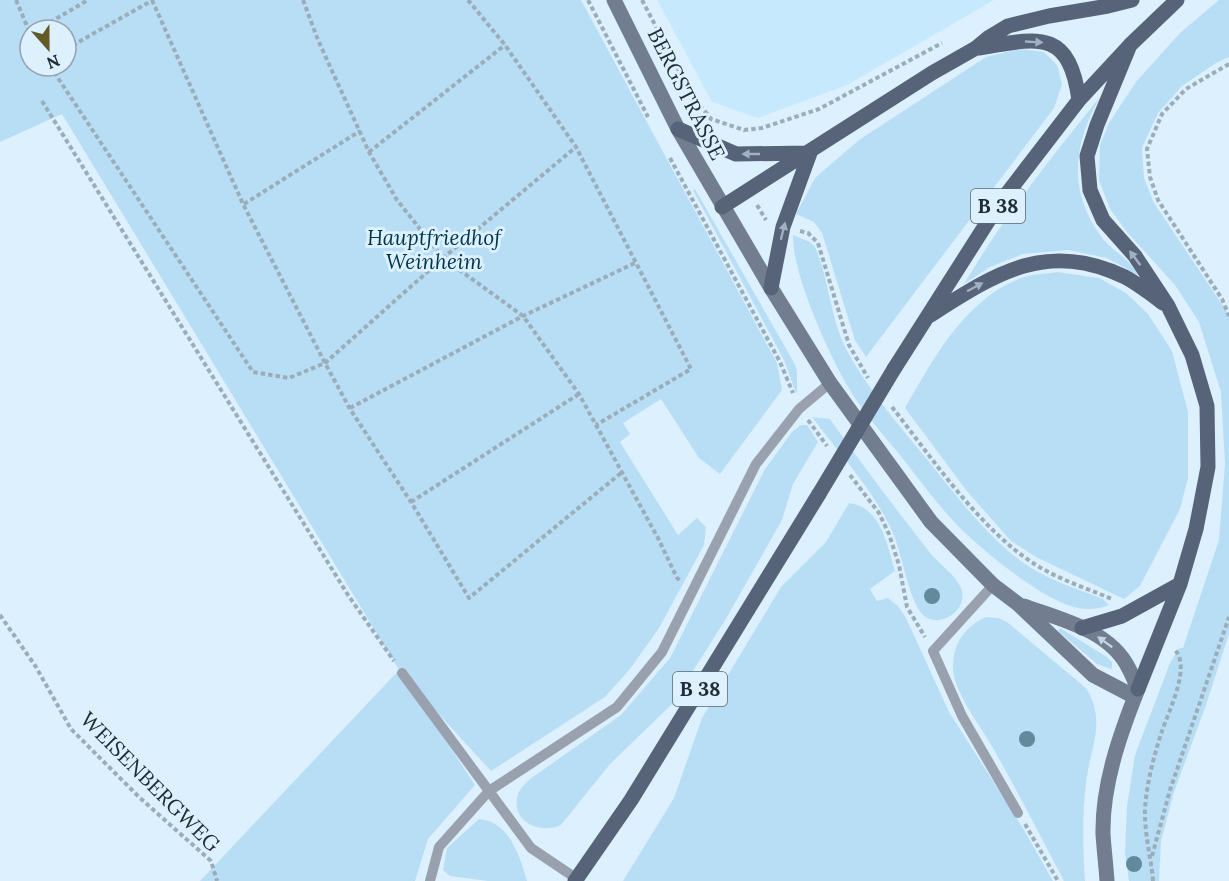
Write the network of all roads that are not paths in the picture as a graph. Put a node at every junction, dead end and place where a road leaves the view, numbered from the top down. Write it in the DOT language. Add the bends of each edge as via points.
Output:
graph roads {
  1 [pos="614,0"];
  2 [pos="1132,0"];
  3 [pos="1177,0"];
  4 [pos="1130,45"];
  5 [pos="976,48"];
  6 [pos="1079,100"];
  7 [pos="678,129"];
  8 [pos="810,153"];
  9 [pos="722,207"];
  10 [pos="771,288"];
  11 [pos="1168,306"];
  12 [pos="926,318"];
  13 [pos="830,383"];
  14 [pos="1180,584"];
  15 [pos="993,585"];
  16 [pos="1018,604"];
  17 [pos="1082,628"];
  18 [pos="402,673"];
  19 [pos="1136,693"];
  20 [pos="489,791"];
  21 [pos="1018,813"];
  22 [pos="576,880"];
  23 [pos="430,881"];
  24 [pos="1107,881"];
  1 -- 7 [label="main road, BERGSTRASSE"];
  2 -- 5 [label="main road" via="1008,26"];
  3 -- 4 [label="main road, B 38"];
  4 -- 6 [label="main road, B 38"];
  11 -- 4 [label="main road, one-way" via="1135,256 1103,220 1090,190 1087,156"];
  5 -- 6 [label="main road, one-way" via="1036,41 1058,46 1073,68"];
  5 -- 8 [label="main road"];
  6 -- 12 [label="main road, B 38" via="999,204"];
  8 -- 7 [label="main road, one-way" via="736,154"];
  7 -- 9 [label="main road, BERGSTRASSE"];
  8 -- 9 [label="main road"];
  10 -- 8 [label="main road, one-way" via="783,226"];
  9 -- 10 [label="main road, BERGSTRASSE"];
  10 -- 13 [label="main road, BERGSTRASSE"];
  12 -- 11 [label="main road, one-way" via="972,288 1013,268 1057,259 1092,264 1126,278"];
  11 -- 14 [label="main road" via="1192,355 1207,406 1208,467"];
  12 -- 22 [label="main road, B 38, bridge" via="631,800"];
  13 -- 15 [label="main road, BERGSTRASSE" via="931,522"];
  13 -- 20 [label="lane" via="799,409 756,464 662,652 617,707"];
  14 -- 17 [label="main road" via="1122,616"];
  14 -- 19 [label="main road"];
  15 -- 16 [label="main road, BERGSTRASSE"];
  15 -- 21 [label="lane" via="933,651 962,716"];
  16 -- 17 [label="main road"];
  16 -- 19 [label="main road" via="1093,675"];
  19 -- 17 [label="main road, one-way" via="1128,666 1115,650"];
  18 -- 20 [label="lane"];
  19 -- 24 [label="main road" via="1108,783 1103,832"];
  20 -- 22 [label="lane" via="531,848"];
  20 -- 23 [label="lane" via="439,846"];
}
